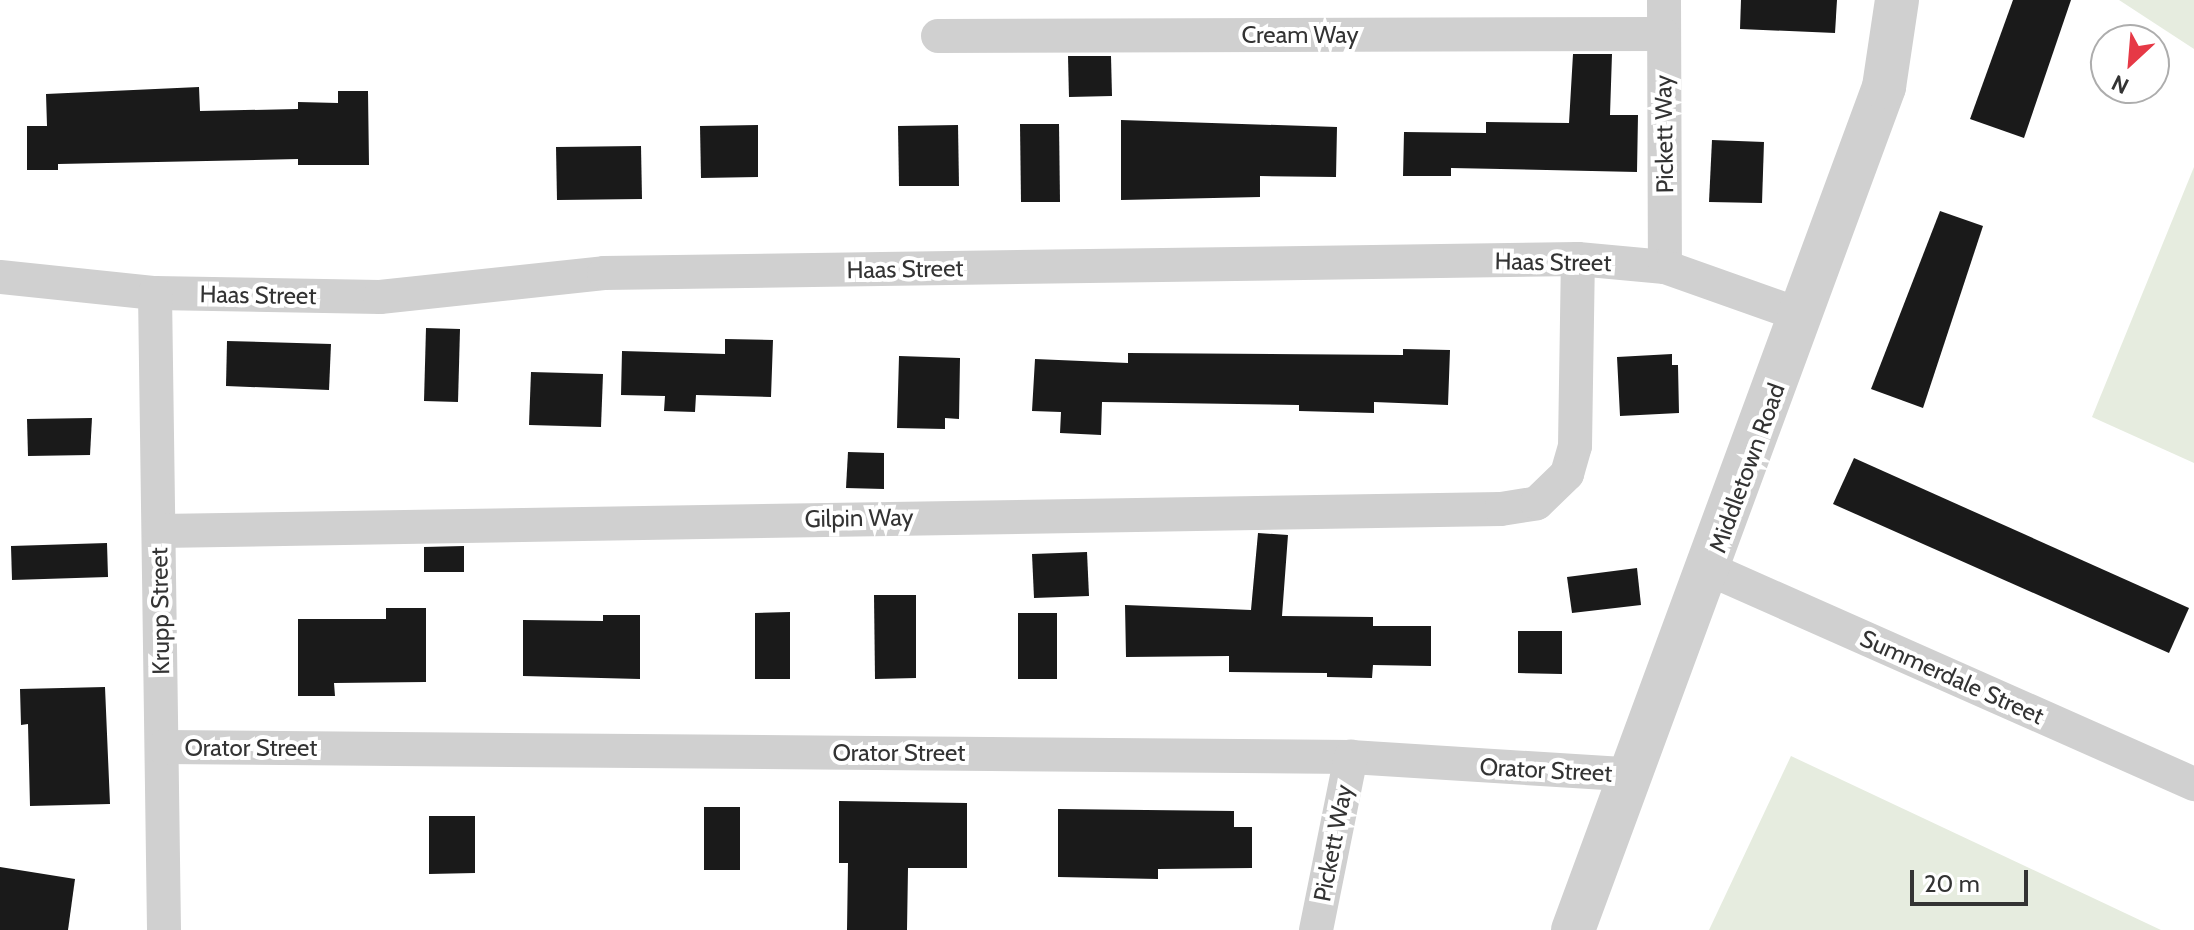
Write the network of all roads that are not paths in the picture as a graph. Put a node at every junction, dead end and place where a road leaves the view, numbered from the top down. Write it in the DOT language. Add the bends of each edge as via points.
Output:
graph roads {
  1 [pos="1664,0"];
  2 [pos="1897,0"];
  3 [pos="1663,34"];
  4 [pos="938,36"];
  5 [pos="1578,259"];
  6 [pos="1665,267"];
  7 [pos="0,277"];
  8 [pos="155,293"];
  9 [pos="1803,316"];
  10 [pos="159,531"];
  11 [pos="1709,569"];
  12 [pos="163,747"];
  13 [pos="1351,757"];
  14 [pos="1634,775"];
  15 [pos="2194,784"];
  16 [pos="164,930"];
  17 [pos="1316,930"];
  18 [pos="1573,930"];
  1 -- 3 [label="street, Pickett Way"];
  2 -- 9 [label="street, Middletown Road" via="1884,87"];
  3 -- 4 [label="street, Cream Way"];
  3 -- 6 [label="street, Pickett Way"];
  5 -- 6 [label="street, Haas Street"];
  5 -- 8 [label="street, Haas Street" via="604,273 380,297"];
  5 -- 10 [label="street, Gilpin Way" via="1575,446 1567,474 1537,503 1501,509"];
  6 -- 9 [label="street, Haas Street"];
  7 -- 8 [label="street, Haas Street"];
  8 -- 10 [label="street, Krupp Street"];
  9 -- 11 [label="street, Middletown Road"];
  10 -- 12 [label="street, Krupp Street"];
  11 -- 14 [label="street, Middletown Road"];
  11 -- 15 [label="street, Summerdale Street"];
  12 -- 13 [label="street, Orator Street"];
  12 -- 16 [label="street, Krupp Street"];
  13 -- 14 [label="street, Orator Street"];
  13 -- 17 [label="street, Pickett Way"];
  14 -- 18 [label="street, Middletown Road"];
}
